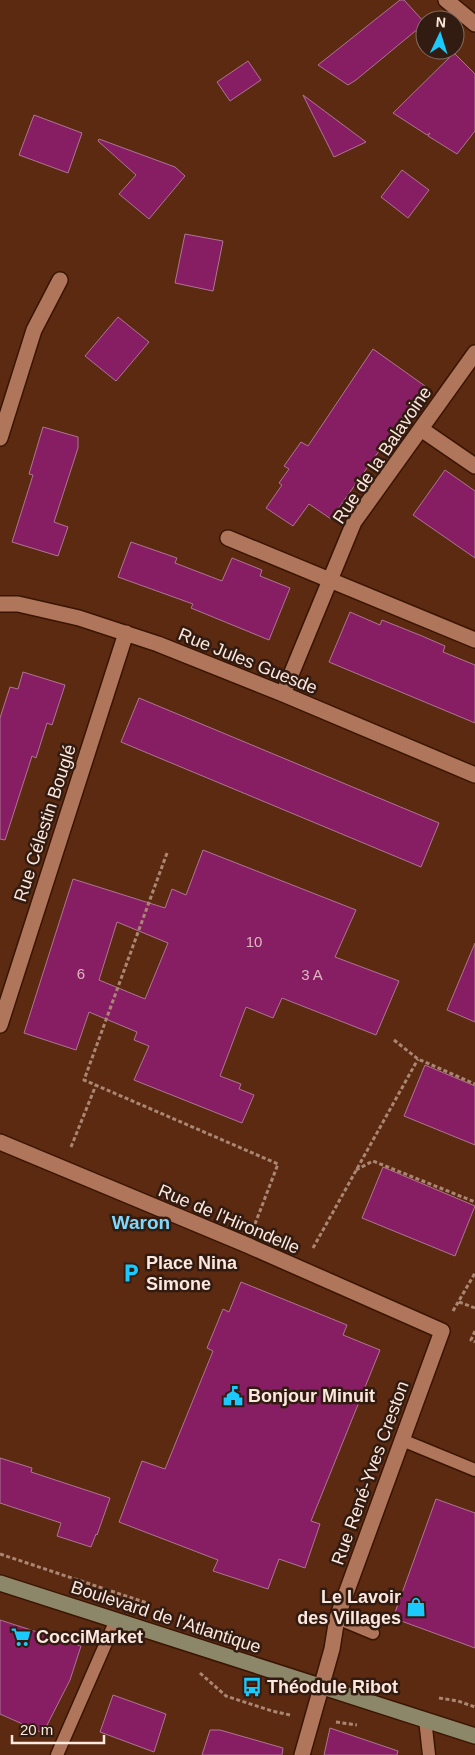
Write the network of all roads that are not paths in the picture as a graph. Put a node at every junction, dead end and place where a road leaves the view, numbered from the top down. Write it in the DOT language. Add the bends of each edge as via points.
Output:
graph roads {
  1 [pos="446,0"];
  2 [pos="475,24"];
  3 [pos="60,280"];
  4 [pos="475,353"];
  5 [pos="421,429"];
  6 [pos="0,438"];
  7 [pos="475,466"];
  8 [pos="228,538"];
  9 [pos="331,580"];
  10 [pos="0,604"];
  11 [pos="126,633"];
  12 [pos="475,640"];
  13 [pos="283,694"];
  14 [pos="475,775"];
  15 [pos="0,1025"];
  16 [pos="0,1142"];
  17 [pos="442,1331"];
  18 [pos="402,1440"];
  19 [pos="475,1470"];
  20 [pos="0,1583"];
  21 [pos="337,1618"];
  22 [pos="116,1620"];
  23 [pos="373,1633"];
  24 [pos="321,1686"];
  25 [pos="424,1719"];
  26 [pos="475,1736"];
  27 [pos="57,1755"];
  28 [pos="302,1755"];
  29 [pos="429,1755"];
  1 -- 2 [label="street"];
  3 -- 6 [label="street" via="34,330"];
  4 -- 5 [label="street, Rue de la Balavoine"];
  5 -- 7 [label="street"];
  5 -- 9 [label="street, Rue de la Balavoine" via="354,522"];
  8 -- 9 [label="street"];
  9 -- 12 [label="street"];
  9 -- 13 [label="street, Rue de la Balavoine"];
  10 -- 11 [label="street, Rue Jules Guesde" via="18,604 79,618"];
  11 -- 13 [label="street, Rue Jules Guesde"];
  11 -- 15 [label="street, Rue Célestin Bouglé"];
  13 -- 14 [label="street, Rue Jules Guesde"];
  16 -- 17 [label="street, Rue de l'Hirondelle"];
  17 -- 18 [label="street, Rue René-Yves Creston"];
  18 -- 19 [label="lane"];
  18 -- 21 [label="street, Rue René-Yves Creston"];
  20 -- 22 [label="main road, Boulevard de l'Atlantique"];
  21 -- 23 [label="lane"];
  21 -- 24 [label="street, Rue René-Yves Creston"];
  22 -- 24 [label="main road, Boulevard de l'Atlantique"];
  22 -- 27 [label="lane"];
  24 -- 25 [label="main road, Boulevard de l'Atlantique"];
  24 -- 28 [label="street, Rue René-Yves Creston"];
  25 -- 26 [label="main road, Boulevard de l'Atlantique"];
  25 -- 29 [label="lane"];
}
